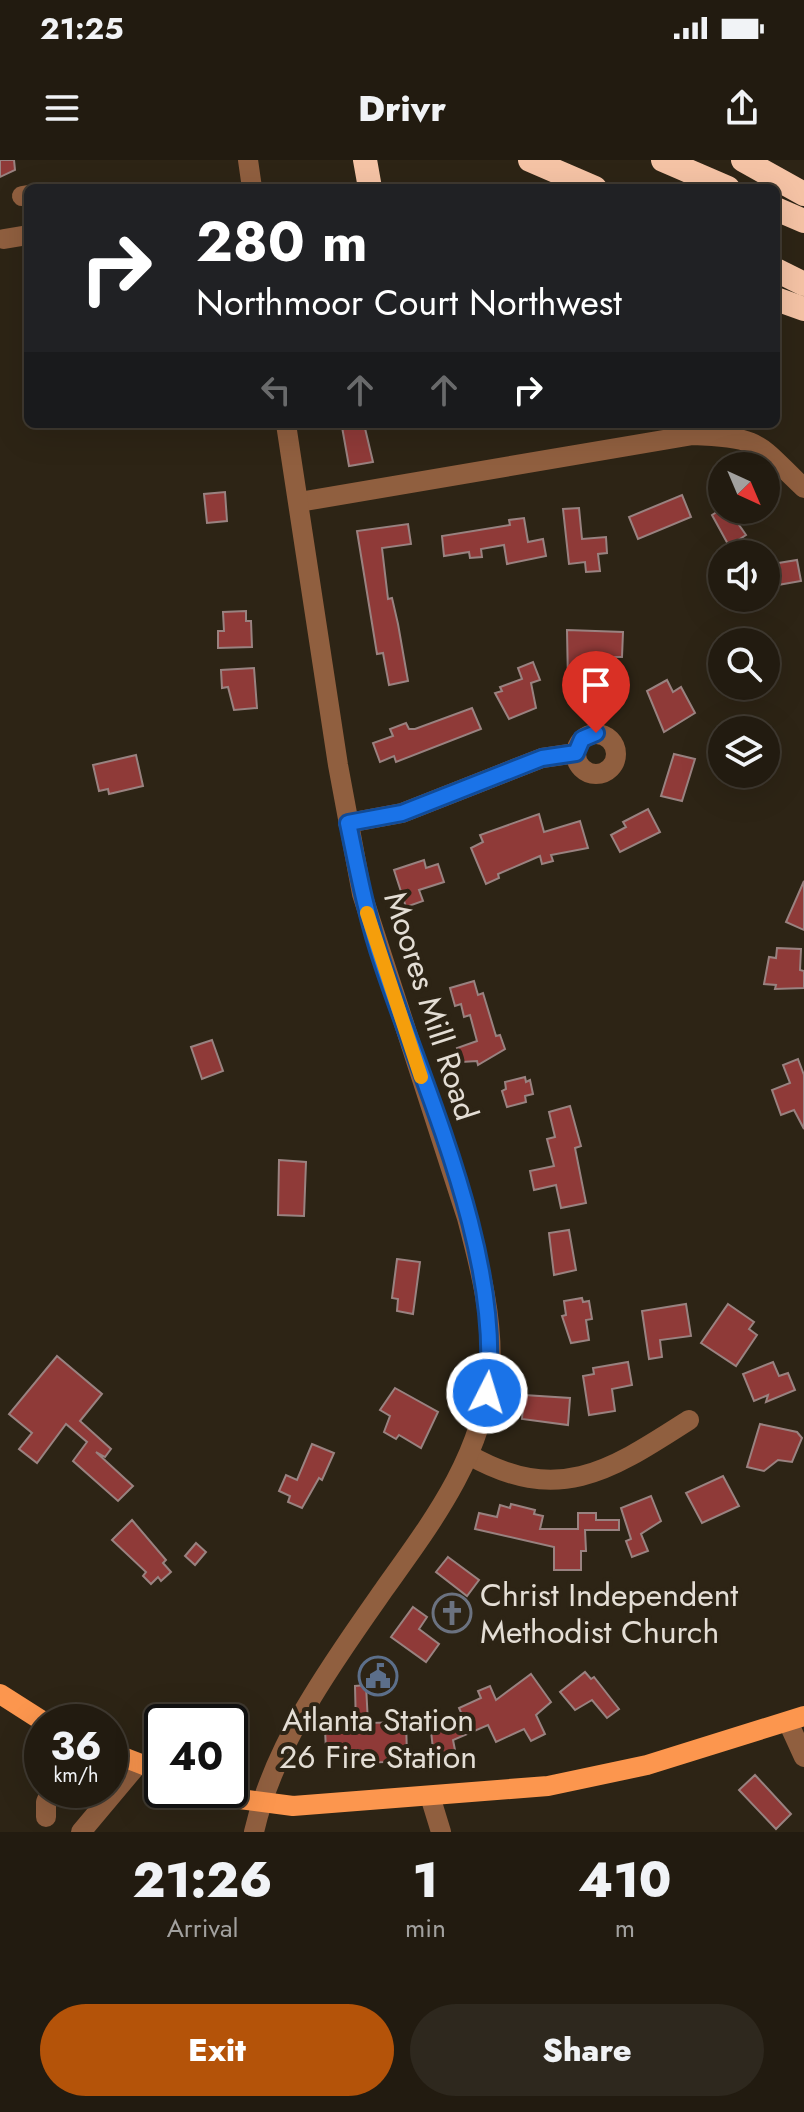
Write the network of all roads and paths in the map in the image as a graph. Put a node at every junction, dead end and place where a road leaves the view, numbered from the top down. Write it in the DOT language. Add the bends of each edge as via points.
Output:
graph roads {
  1 [pos="248,160"];
  2 [pos="365,160"];
  3 [pos="530,160"];
  4 [pos="663,160"];
  5 [pos="743,160"];
  6 [pos="251,184"];
  7 [pos="369,184"];
  8 [pos="586,184"];
  9 [pos="719,184"];
  10 [pos="804,194"];
  11 [pos="780,211"];
  12 [pos="804,221"];
  13 [pos="24,236"];
  14 [pos="4,239"];
  15 [pos="780,272"];
  16 [pos="804,284"];
  17 [pos="780,300"];
  18 [pos="804,309"];
  19 [pos="287,428"];
  20 [pos="804,488"];
  21 [pos="299,502"];
  22 [pos="576,753"];
  23 [pos="348,823"];
  24 [pos="689,1420"];
  25 [pos="469,1455"];
  26 [pos="0,1694"];
  27 [pos="24,1709"];
  28 [pos="796,1719"];
  29 [pos="804,1757"];
  30 [pos="128,1760"];
  31 [pos="138,1764"];
  32 [pos="144,1766"];
  33 [pos="430,1796"];
  34 [pos="248,1799"];
  35 [pos="262,1803"];
  36 [pos="46,1808"];
  37 [pos="46,1817"];
  38 [pos="81,1832"];
  39 [pos="254,1832"];
  40 [pos="441,1832"];
  1 -- 6 [label="street"];
  2 -- 7 [label="highway"];
  3 -- 8 [label="highway"];
  4 -- 9 [label="highway"];
  5 -- 10 [label="highway"];
  11 -- 12 [label="highway"];
  13 -- 14 [label="street"];
  15 -- 16 [label="highway"];
  17 -- 18 [label="highway"];
  19 -- 21 [label="street, Moores Mill Road"];
  20 -- 21 [label="street" via="760,445 730,436 693,435"];
  21 -- 23 [label="street, Moores Mill Road"];
  22 -- 23 [label="street" via="542,758 402,813"];
  23 -- 25 [label="street, Moores Mill Road" via="372,930 451,1163 479,1268 490,1372"];
  24 -- 25 [label="street" via="614,1467 565,1481 515,1477"];
  25 -- 35 [label="street, Moores Mill Road" via="436,1517 310,1703"];
  26 -- 27 [label="main road"];
  28 -- 29 [label="street"];
  28 -- 33 [label="main road" via="595,1778"];
  30 -- 31 [label="main road"];
  31 -- 32 [label="main road"];
  31 -- 38 [label="street"];
  33 -- 35 [label="main road" via="293,1806"];
  33 -- 40 [label="street"];
  34 -- 35 [label="main road"];
  35 -- 39 [label="street, Moores Mill Road"];
  36 -- 37 [label="street"];
}
